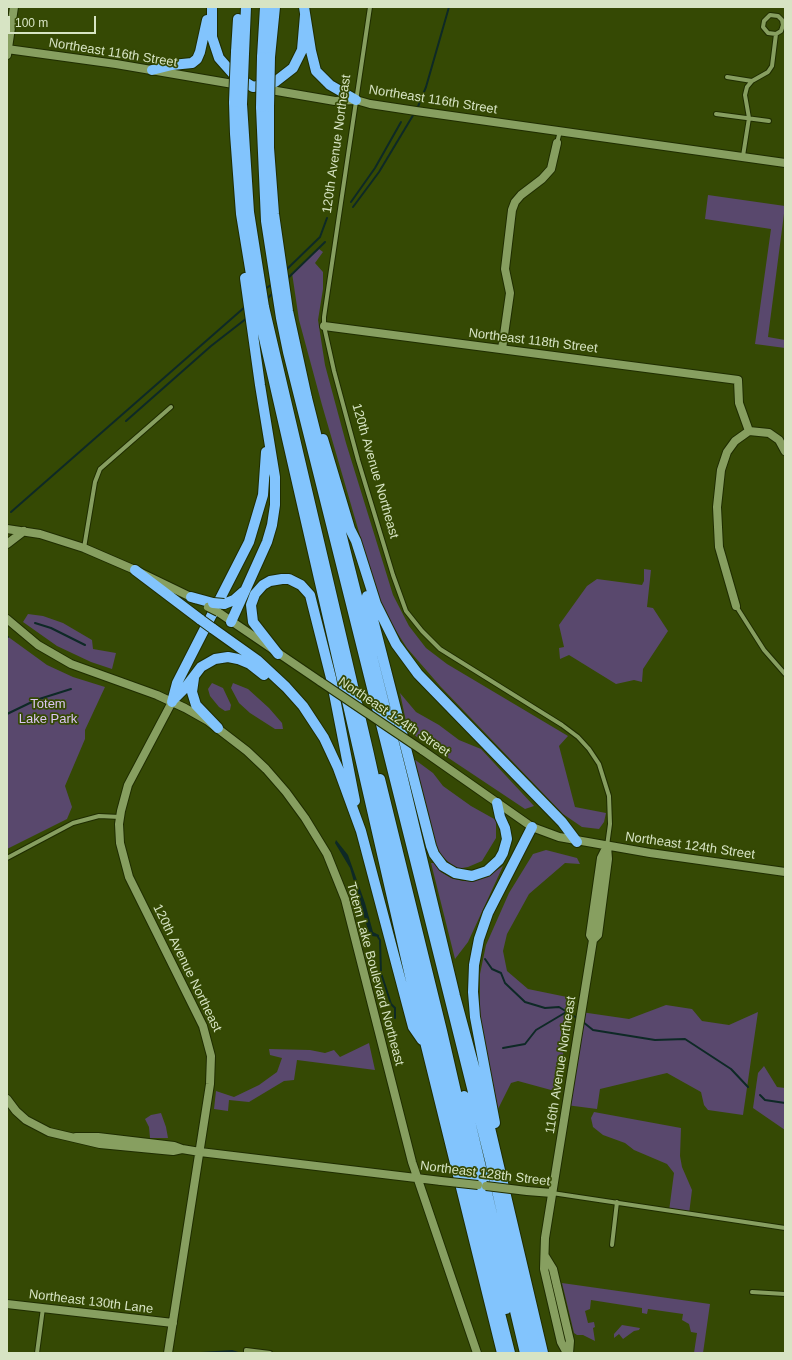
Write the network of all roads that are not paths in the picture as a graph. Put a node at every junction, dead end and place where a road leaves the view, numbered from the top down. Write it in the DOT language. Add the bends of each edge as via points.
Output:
graph roads {
  1 [pos="14,7"];
  2 [pos="212,7"];
  3 [pos="239,7"];
  4 [pos="246,7"];
  5 [pos="265,7"];
  6 [pos="275,7"];
  7 [pos="370,7"];
  8 [pos="305,11"];
  9 [pos="776,34"];
  10 [pos="7,51"];
  11 [pos="240,53"];
  12 [pos="266,57"];
  13 [pos="152,70"];
  14 [pos="727,77"];
  15 [pos="752,81"];
  16 [pos="253,87"];
  17 [pos="356,100"];
  18 [pos="238,103"];
  19 [pos="716,114"];
  20 [pos="749,118"];
  21 [pos="769,121"];
  22 [pos="560,131"];
  23 [pos="557,143"];
  24 [pos="743,156"];
  25 [pos="785,163"];
  26 [pos="251,279"];
  27 [pos="284,315"];
  28 [pos="324,326"];
  29 [pos="265,327"];
  30 [pos="502,350"];
  31 [pos="307,398"];
  32 [pos="172,408"];
  33 [pos="268,430"];
  34 [pos="749,431"];
  35 [pos="785,451"];
  36 [pos="7,529"];
  37 [pos="350,529"];
  38 [pos="24,531"];
  39 [pos="7,544"];
  40 [pos="84,548"];
  41 [pos="135,570"];
  42 [pos="248,586"];
  43 [pos="191,597"];
  44 [pos="736,606"];
  45 [pos="216,607"];
  46 [pos="7,619"];
  47 [pos="231,622"];
  48 [pos="278,654"];
  49 [pos="196,672"];
  50 [pos="785,674"];
  51 [pos="172,702"];
  52 [pos="218,728"];
  53 [pos="368,750"];
  54 [pos="338,768"];
  55 [pos="393,768"];
  56 [pos="497,803"];
  57 [pos="120,817"];
  58 [pos="532,827"];
  59 [pos="361,831"];
  60 [pos="577,842"];
  61 [pos="607,846"];
  62 [pos="7,858"];
  63 [pos="785,872"];
  64 [pos="426,1046"];
  65 [pos="7,1099"];
  66 [pos="467,1121"];
  67 [pos="494,1149"];
  68 [pos="200,1152"];
  69 [pos="417,1178"];
  70 [pos="482,1185"];
  71 [pos="552,1193"];
  72 [pos="617,1202"];
  73 [pos="785,1228"];
  74 [pos="612,1245"];
  75 [pos="752,1292"];
  76 [pos="785,1294"];
  77 [pos="508,1300"];
  78 [pos="7,1304"];
  79 [pos="43,1308"];
  80 [pos="173,1324"];
  81 [pos="246,1352"];
  82 [pos="37,1353"];
  83 [pos="168,1353"];
  84 [pos="270,1353"];
  85 [pos="477,1353"];
  86 [pos="502,1353"];
  87 [pos="510,1353"];
  88 [pos="516,1353"];
  89 [pos="525,1353"];
  90 [pos="534,1353"];
  91 [pos="543,1353"];
  92 [pos="568,1353"];
  1 -- 10 [label="street"];
  2 -- 13 [label="highway" via="197,59 192,63"];
  2 -- 16 [label="highway" via="212,37 219,58 234,75"];
  3 -- 11 [label="highway"];
  4 -- 11 [label="highway"];
  5 -- 12 [label="highway"];
  6 -- 12 [label="highway"];
  7 -- 17 [label="street, 120th Avenue Northeast"];
  8 -- 16 [label="highway" via="302,50 293,68 275,82"];
  8 -- 17 [label="highway" via="316,71 330,85"];
  9 -- 9 [label="street" via="782,28 782,20 778,16 770,15 764,21 764,29 768,33"];
  9 -- 15 [label="street" via="772,66 768,72"];
  10 -- 13 [label="street, Northeast 116th Street"];
  11 -- 18 [label="highway, bridge"];
  12 -- 27 [label="highway, bridge" via="265,107 275,251"];
  13 -- 16 [label="street, Northeast 116th Street"];
  14 -- 15 [label="street"];
  15 -- 20 [label="street" via="745,95"];
  16 -- 17 [label="street, Northeast 116th Street" via="335,101"];
  17 -- 22 [label="street, Northeast 116th Street" via="438,115"];
  17 -- 28 [label="street, 120th Avenue Northeast"];
  18 -- 26 [label="highway" via="249,212"];
  18 -- 26 [label="highway" via="237,167"];
  19 -- 20 [label="street"];
  20 -- 21 [label="street"];
  20 -- 24 [label="street"];
  22 -- 23 [label="street"];
  22 -- 24 [label="street, Northeast 116th Street"];
  23 -- 30 [label="street" via="551,169 521,195 512,210 505,269 510,293"];
  24 -- 25 [label="street, Northeast 116th Street"];
  26 -- 29 [label="highway"];
  26 -- 33 [label="highway" via="253,337"];
  27 -- 31 [label="highway"];
  27 -- 55 [label="highway" via="334,541"];
  28 -- 30 [label="street, Northeast 118th Street"];
  28 -- 61 [label="street, 120th Avenue Northeast" via="358,460 406,611 440,649 562,725 589,749 599,764 609,796 610,824"];
  29 -- 53 [label="highway"];
  29 -- 64 [label="highway"];
  30 -- 34 [label="street, Northeast 118th Street" via="738,380 739,403"];
  31 -- 37 [label="highway" via="330,455"];
  31 -- 67 [label="highway"];
  32 -- 40 [label="street" via="100,469 94,482"];
  33 -- 42 [label="highway" via="275,505 267,542"];
  33 -- 51 [label="highway" via="263,495 249,542 177,683"];
  34 -- 35 [label="street" via="769,433 779,440"];
  34 -- 44 [label="street" via="735,441 727,452 721,470 717,507 719,547"];
  36 -- 38 [label="street"];
  37 -- 56 [label="highway" via="431,846 443,866 455,873 472,876 487,871 499,860 506,847 506,832"];
  37 -- 60 [label="highway" via="381,615 410,664 562,822"];
  38 -- 39 [label="street"];
  38 -- 40 [label="street" via="58,538"];
  40 -- 41 [label="street"];
  41 -- 43 [label="street"];
  41 -- 54 [label="highway, bridge" via="257,660 299,701 324,738"];
  42 -- 45 [label="highway" via="234,600"];
  42 -- 47 [label="highway"];
  43 -- 45 [label="highway"];
  44 -- 50 [label="street" via="764,650"];
  45 -- 47 [label="street, Northeast 124th Street"];
  46 -- 51 [label="street, Totem Lake Boulevard Northeast" via="38,645 71,664"];
  47 -- 48 [label="street, Northeast 124th Street"];
  48 -- 56 [label="street, Northeast 124th Street, bridge"];
  48 -- 59 [label="highway" via="253,622 251,605 255,594 263,585 282,579 301,585 310,595 331,678"];
  49 -- 51 [label="highway"];
  49 -- 52 [label="highway" via="192,686 194,701"];
  49 -- 54 [label="highway" via="207,663 221,658 238,659 250,664 293,703"];
  51 -- 52 [label="street, Totem Lake Boulevard Northeast"];
  51 -- 57 [label="street, 120th Avenue Northeast" via="135,771 124,796"];
  52 -- 69 [label="street, Totem Lake Boulevard Northeast" via="247,751 286,792 319,840 332,866 349,913"];
  53 -- 66 [label="highway" via="377,769 388,806"];
  53 -- 87 [label="highway" via="473,1206"];
  54 -- 59 [label="highway"];
  55 -- 66 [label="highway" via="392,783 405,850"];
  55 -- 90 [label="highway" via="490,1160"];
  56 -- 58 [label="street, Northeast 124th Street"];
  57 -- 62 [label="street" via="99,816 73,823"];
  57 -- 68 [label="street, 120th Avenue Northeast" via="120,843 129,876 203,1026 210,1049 212,1074"];
  58 -- 60 [label="street, Northeast 124th Street"];
  58 -- 67 [label="highway" via="488,913 474,965 473,1003 496,1126"];
  59 -- 64 [label="highway" via="413,1027"];
  60 -- 61 [label="street, Northeast 124th Street"];
  61 -- 63 [label="street, Northeast 124th Street"];
  61 -- 71 [label="street, 116th Avenue Northeast" via="608,859 599,929 593,940"];
  64 -- 86 [label="highway"];
  65 -- 68 [label="street, Northeast 128th Street" via="21,1116 49,1132 100,1144"];
  66 -- 70 [label="highway"];
  67 -- 91 [label="highway"];
  68 -- 69 [label="street, Northeast 128th Street"];
  68 -- 80 [label="street, 120th Avenue Northeast"];
  69 -- 70 [label="street, Northeast 128th Street, bridge"];
  69 -- 85 [label="street, Totem Lake Boulevard Northeast"];
  70 -- 71 [label="street, Northeast 128th Street, bridge"];
  70 -- 77 [label="highway"];
  71 -- 72 [label="street, Northeast 128th Street"];
  71 -- 92 [label="street, 116th Avenue Northeast" via="545,1256 553,1269 570,1341"];
  72 -- 73 [label="street, Northeast 128th Street"];
  72 -- 74 [label="street"];
  75 -- 76 [label="street"];
  77 -- 88 [label="highway"];
  77 -- 89 [label="highway"];
  78 -- 79 [label="street, Northeast 130th Lane"];
  79 -- 80 [label="street, Northeast 130th Lane"];
  79 -- 82 [label="street"];
  80 -- 83 [label="street, 120th Avenue Northeast"];
  81 -- 84 [label="street"];
}
